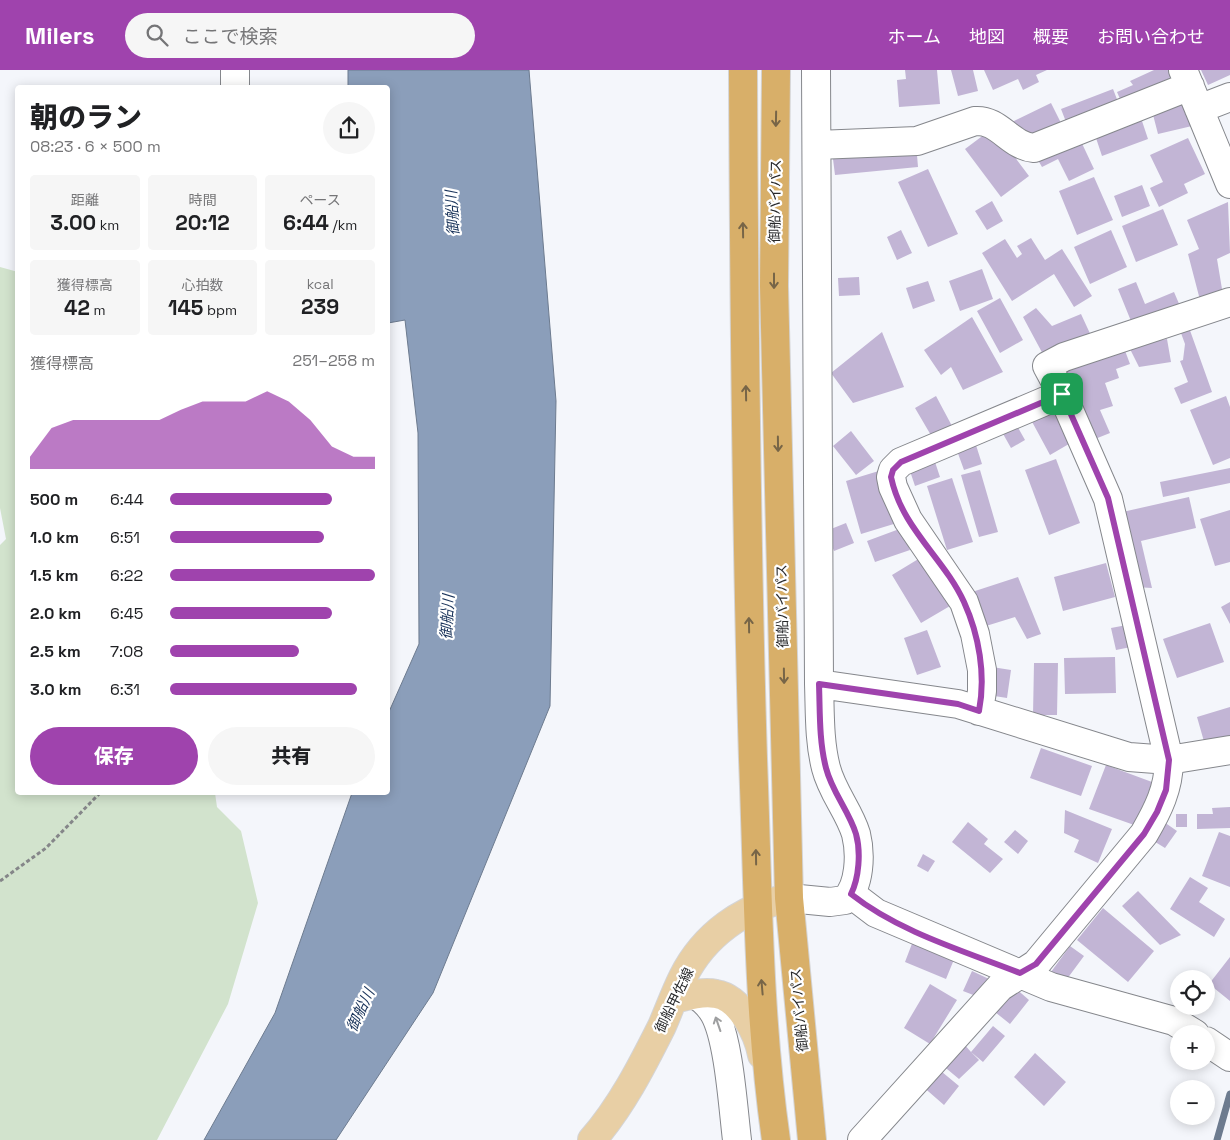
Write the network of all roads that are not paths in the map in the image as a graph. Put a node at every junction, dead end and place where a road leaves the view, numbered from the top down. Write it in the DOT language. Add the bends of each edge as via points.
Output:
graph roads {
  1 [pos="235,70"];
  2 [pos="742,70"];
  3 [pos="776,70"];
  4 [pos="816,70"];
  5 [pos="235,85"];
  6 [pos="1191,88"];
  7 [pos="1230,97"];
  8 [pos="817,145"];
  9 [pos="1230,184"];
  10 [pos="1230,302"];
  11 [pos="1062,394"];
  12 [pos="819,684"];
  13 [pos="979,711"];
  14 [pos="1230,750"];
  15 [pos="1169,760"];
  16 [pos="851,894"];
  17 [pos="789,898"];
  18 [pos="757,906"];
  19 [pos="1020,973"];
  20 [pos="684,996"];
  21 [pos="1179,1025"];
  22 [pos="1215,1047"];
  23 [pos="1230,1057"];
  24 [pos="773,1103"];
  25 [pos="592,1140"];
  26 [pos="737,1140"];
  27 [pos="776,1140"];
  28 [pos="812,1140"];
  29 [pos="862,1140"];
  1 -- 5 [label="street"];
  18 -- 2 [label="highway, one-way"];
  3 -- 17 [label="highway, 御船バイパス, one-way" via="774,286"];
  4 -- 8 [label="street"];
  6 -- 7 [label="street"];
  6 -- 8 [label="street" via="1034,148 1020,146 984,120 918,141"];
  6 -- 9 [label="street"];
  8 -- 12 [label="street"];
  10 -- 11 [label="street" via="1047,366"];
  11 -- 13 [label="street" via="901,462 891,477 908,520 964,602 982,670"];
  11 -- 15 [label="street" via="1108,498"];
  12 -- 13 [label="street" via="958,704"];
  12 -- 16 [label="street" via="826,768 856,835 858,861"];
  13 -- 15 [label="street" via="1129,757"];
  14 -- 15 [label="street"];
  15 -- 19 [label="street" via="1166,790 1144,834 1036,964"];
  16 -- 17 [label="street" via="845,900 830,902"];
  16 -- 19 [label="street" via="876,913"];
  17 -- 18 [label="main road, 御船甲佐線"];
  17 -- 28 [label="highway, 御船バイパス"];
  18 -- 20 [label="main road, 御船甲佐線" via="725,926 701,948 684,976"];
  24 -- 18 [label="highway, one-way"];
  19 -- 21 [label="street" via="1051,987"];
  19 -- 29 [label="street" via="1000,987"];
  20 -- 24 [label="main road" via="717,994 728,998 752,1024"];
  20 -- 25 [label="main road, 御船甲佐線" via="607,1124"];
  26 -- 20 [label="street, one-way" via="720,1027 714,1012 702,998"];
  22 -- 23 [label="street"];
  24 -- 27 [label="highway"];
}
